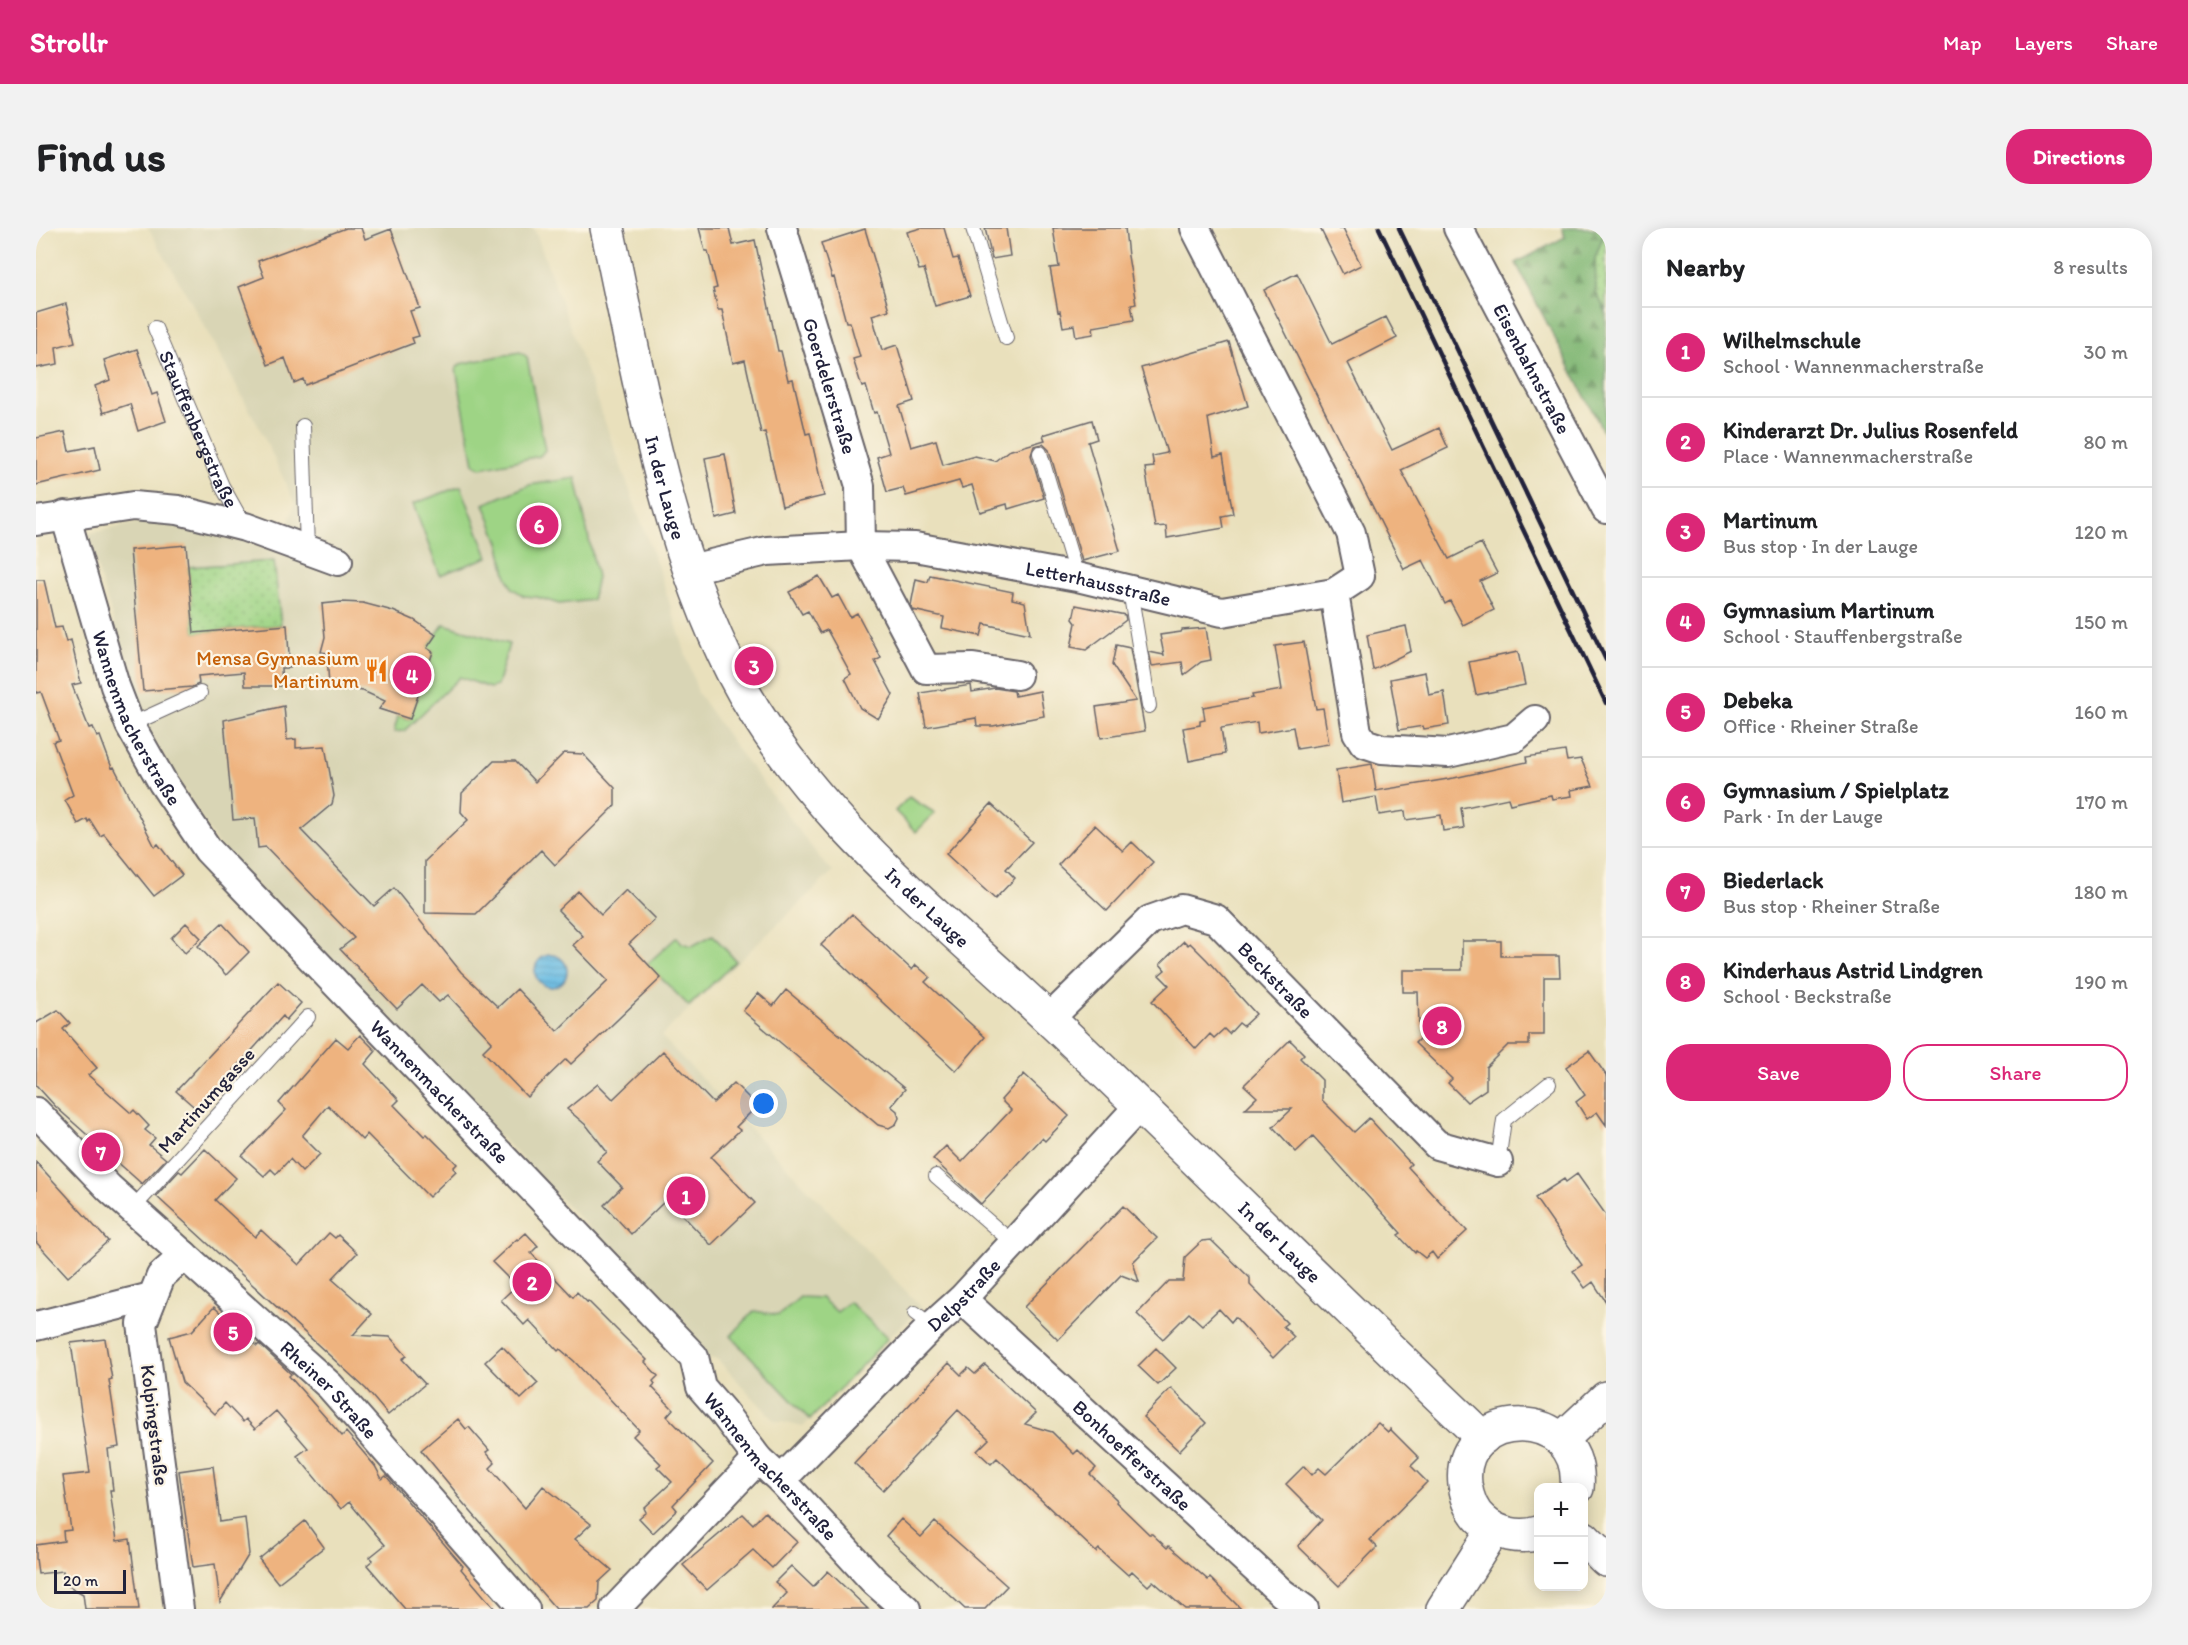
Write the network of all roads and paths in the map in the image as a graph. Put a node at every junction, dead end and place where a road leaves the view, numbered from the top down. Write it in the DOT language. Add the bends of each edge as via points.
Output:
graph roads {
  1 [pos="607,228"];
  2 [pos="782,228"];
  3 [pos="973,228"];
  4 [pos="1195,228"];
  5 [pos="1458,228"];
  6 [pos="155,328"];
  7 [pos="1006,339"];
  8 [pos="303,426"];
  9 [pos="1040,453"];
  10 [pos="1606,509"];
  11 [pos="65,515"];
  12 [pos="36,521"];
  13 [pos="245,527"];
  14 [pos="861,546"];
  15 [pos="307,549"];
  16 [pos="338,561"];
  17 [pos="690,569"];
  18 [pos="1077,577"];
  19 [pos="1130,590"];
  20 [pos="1334,594"];
  21 [pos="1017,675"];
  22 [pos="200,693"];
  23 [pos="1149,706"];
  24 [pos="1535,720"];
  25 [pos="130,725"];
  26 [pos="308,1017"];
  27 [pos="1049,1019"];
  28 [pos="1549,1084"];
  29 [pos="1140,1106"];
  30 [pos="36,1112"];
  31 [pos="1498,1162"];
  32 [pos="936,1176"];
  33 [pos="132,1209"];
  34 [pos="1013,1243"];
  35 [pos="184,1255"];
  36 [pos="151,1297"];
  37 [pos="962,1299"];
  38 [pos="36,1326"];
  39 [pos="1606,1398"];
  40 [pos="1483,1438"];
  41 [pos="1561,1440"];
  42 [pos="758,1459"];
  43 [pos="780,1480"];
  44 [pos="1577,1483"];
  45 [pos="1494,1529"];
  46 [pos="1534,1534"];
  47 [pos="1588,1542"];
  48 [pos="1606,1560"];
  49 [pos="179,1609"];
  50 [pos="525,1609"];
  51 [pos="615,1609"];
  52 [pos="906,1609"];
  53 [pos="1304,1609"];
  54 [pos="1443,1609"];
  1 -- 17 [label="street, In der Lauge" via="660,469"];
  2 -- 14 [label="street, Goerdelerstraße" via="860,486"];
  3 -- 7 [label="lane"];
  4 -- 20 [label="street, Letterhausstraße" via="1351,532 1360,576"];
  5 -- 10 [label="street, Eisenbahnstraße"];
  6 -- 13 [label="lane, Stauffenbergstraße" via="222,486"];
  8 -- 15 [label="lane"];
  9 -- 18 [label="lane"];
  11 -- 12 [label="street, Stauffenbergstraße"];
  11 -- 13 [label="street, Stauffenbergstraße" via="133,506 178,510"];
  11 -- 25 [label="street, Wannenmacherstraße"];
  13 -- 15 [label="street, Stauffenbergstraße"];
  14 -- 17 [label="street, Letterhausstraße" via="767,551"];
  14 -- 18 [label="street, Letterhausstraße" via="915,547"];
  14 -- 21 [label="street" via="926,669 973,668"];
  15 -- 16 [label="street, Stauffenbergstraße"];
  17 -- 27 [label="street, In der Lauge" via="734,675 778,747 843,825"];
  18 -- 19 [label="street, Letterhausstraße"];
  19 -- 20 [label="street, Letterhausstraße" via="1222,612"];
  19 -- 23 [label="lane"];
  20 -- 24 [label="street" via="1357,732 1364,743 1382,749 1448,753 1514,738"];
  22 -- 25 [label="lane"];
  25 -- 42 [label="street, Wannenmacherstraße" via="208,850 628,1279 694,1357 701,1387"];
  26 -- 33 [label="lane, Martinumgasse"];
  27 -- 29 [label="street, In der Lauge"];
  27 -- 31 [label="street, Beckstraße" via="1150,920 1181,909 1216,919 1437,1145"];
  28 -- 31 [label="lane" via="1504,1120"];
  29 -- 34 [label="street, Delpstraße"];
  29 -- 40 [label="street, In der Lauge"];
  30 -- 33 [label="street, Rheiner Straße"];
  32 -- 34 [label="lane"];
  33 -- 35 [label="street, Rheiner Straße"];
  34 -- 37 [label="street, Delpstraße"];
  35 -- 36 [label="street, Kolpingstraße" via="161,1276"];
  35 -- 50 [label="street, Rheiner Straße" via="330,1386"];
  36 -- 38 [label="street"];
  36 -- 49 [label="street, Kolpingstraße" via="142,1324"];
  37 -- 43 [label="street, Delpstraße" via="924,1319"];
  37 -- 53 [label="street, Bonhoefferstraße"];
  39 -- 41 [label="street"];
  40 -- 41 [label="street" via="1497,1428 1531,1424"];
  40 -- 45 [label="street" via="1473,1449 1464,1479 1472,1508"];
  41 -- 44 [label="street" via="1575,1464"];
  42 -- 43 [label="street, Wannenmacherstraße"];
  42 -- 51 [label="street"];
  43 -- 52 [label="street, Wannenmacherstraße" via="874,1581"];
  45 -- 46 [label="street" via="1512,1535"];
  45 -- 54 [label="street"];
  47 -- 48 [label="street"];
}
